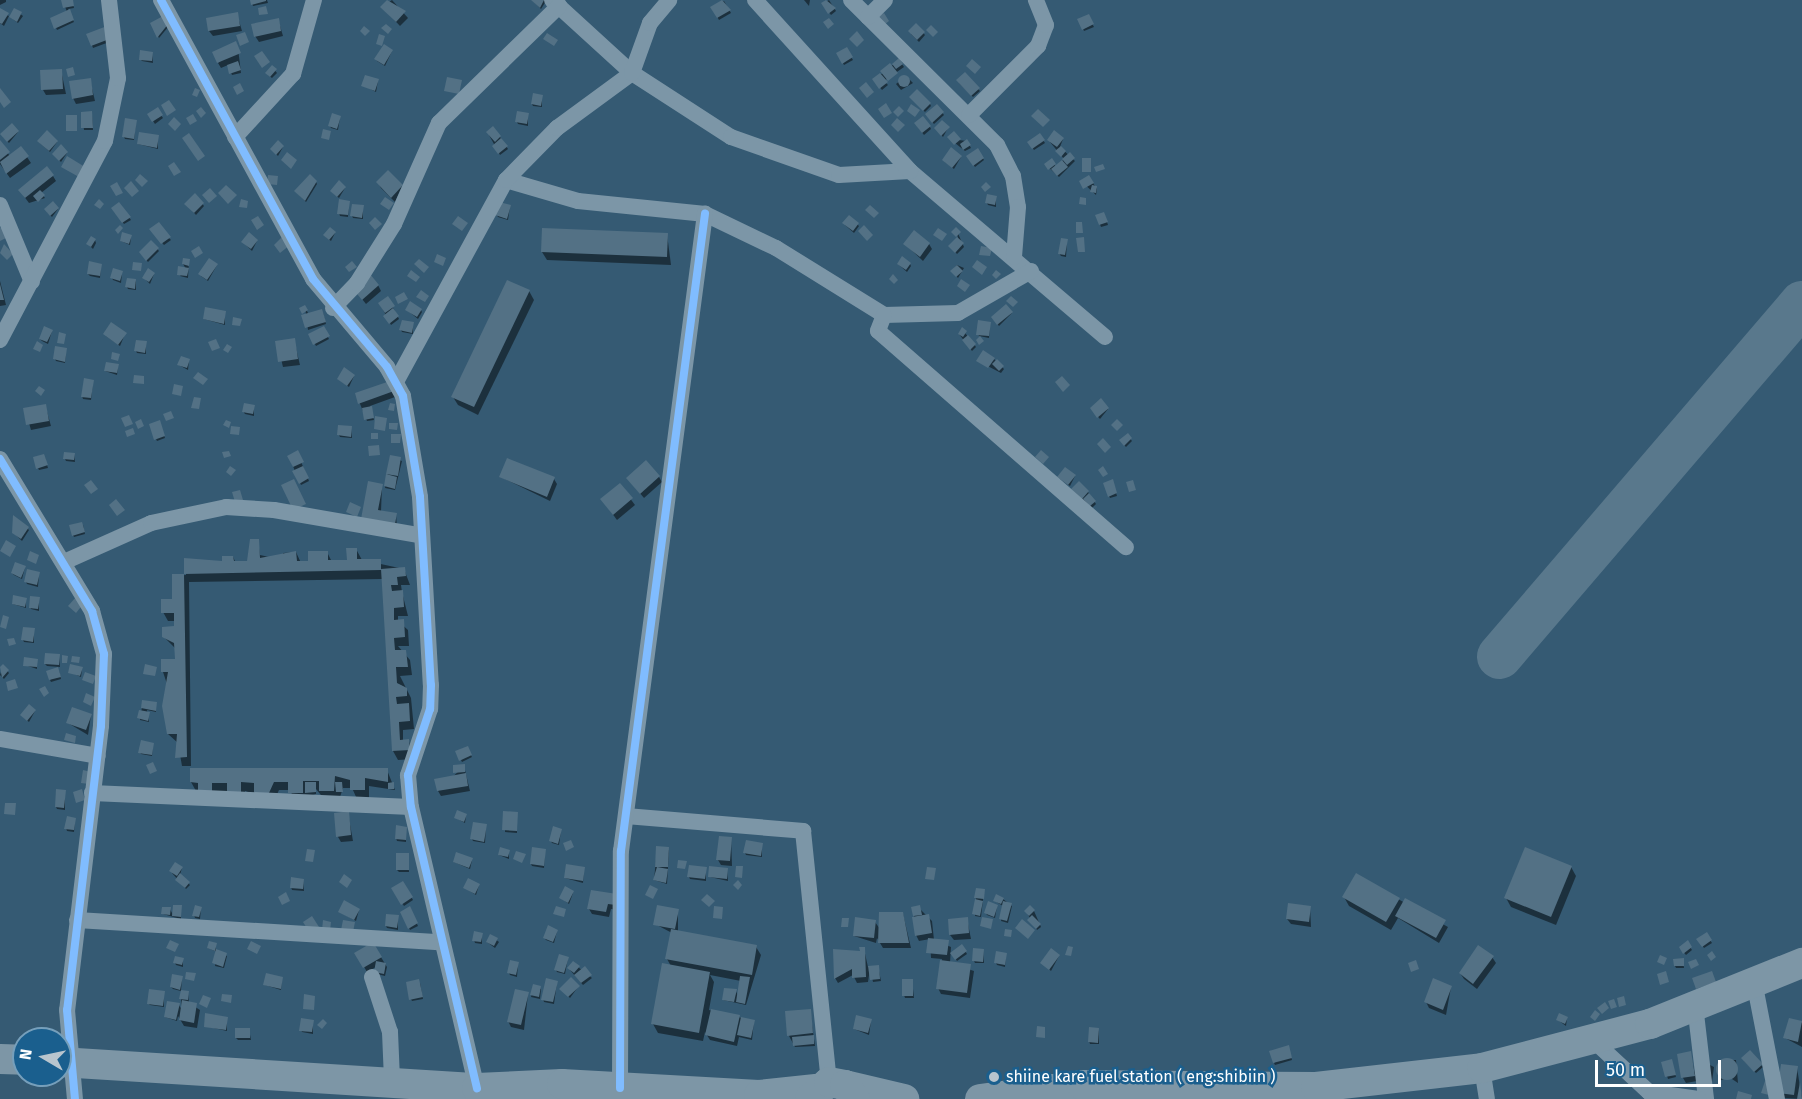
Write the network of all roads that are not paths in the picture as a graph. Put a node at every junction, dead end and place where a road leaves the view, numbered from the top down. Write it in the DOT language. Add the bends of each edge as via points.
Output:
graph roads {
  1 [pos="109,0"];
  2 [pos="161,0"];
  3 [pos="314,0"];
  4 [pos="669,0"];
  5 [pos="851,0"];
  6 [pos="885,0"];
  7 [pos="1036,0"];
  8 [pos="556,3"];
  9 [pos="764,3"];
  10 [pos="868,17"];
  11 [pos="632,73"];
  12 [pos="969,116"];
  13 [pos="235,137"];
  14 [pos="910,171"];
  15 [pos="507,180"];
  16 [pos="0,205"];
  17 [pos="705,214"];
  18 [pos="1014,257"];
  19 [pos="1031,271"];
  20 [pos="32,282"];
  21 [pos="333,309"];
  22 [pos="884,315"];
  23 [pos="1105,337"];
  24 [pos="0,340"];
  25 [pos="396,380"];
  26 [pos="0,459"];
  27 [pos="419,535"];
  28 [pos="1126,547"];
  29 [pos="64,562"];
  30 [pos="0,739"];
  31 [pos="98,756"];
  32 [pos="92,793"];
  33 [pos="411,807"];
  34 [pos="626,816"];
  35 [pos="77,920"];
  36 [pos="439,942"];
  37 [pos="1802,963"];
  38 [pos="372,977"];
  39 [pos="1754,981"];
  40 [pos="1695,1005"];
  41 [pos="67,1027"];
  42 [pos="1595,1042"];
  43 [pos="72,1063"];
  44 [pos="1482,1068"];
  45 [pos="392,1079"];
  46 [pos="477,1088"];
  47 [pos="620,1088"];
  48 [pos="831,1091"];
  49 [pos="1634,1091"];
  50 [pos="570,1092"];
  51 [pos="1317,1093"];
  52 [pos="1051,1094"];
  53 [pos="1174,1094"];
  54 [pos="764,1097"];
  55 [pos="904,1099"];
  56 [pos="980,1099"];
  57 [pos="1486,1099"];
  58 [pos="1700,1099"];
  59 [pos="1706,1099"];
  60 [pos="1776,1099"];
  1 -- 20 [label="street" via="118,78 110,122 98,158"];
  2 -- 13 [label="street"];
  3 -- 13 [label="street" via="293,74"];
  4 -- 11 [label="street" via="650,23"];
  5 -- 10 [label="street"];
  6 -- 10 [label="street"];
  7 -- 12 [label="street" via="1046,25 1038,46"];
  8 -- 11 [label="street"];
  8 -- 21 [label="street" via="439,123 394,224 357,283"];
  9 -- 14 [label="street"];
  10 -- 12 [label="street"];
  11 -- 14 [label="street" via="731,137 789,161 839,175"];
  11 -- 15 [label="street" via="557,128"];
  12 -- 18 [label="street" via="997,145 1013,176 1018,207"];
  13 -- 21 [label="street"];
  14 -- 18 [label="street"];
  15 -- 17 [label="street" via="578,201"];
  15 -- 25 [label="street"];
  16 -- 20 [label="street"];
  17 -- 22 [label="street" via="776,248"];
  17 -- 34 [label="street"];
  18 -- 19 [label="street"];
  19 -- 22 [label="street" via="958,313"];
  19 -- 23 [label="street"];
  20 -- 24 [label="street"];
  21 -- 25 [label="street"];
  22 -- 28 [label="street" via="878,331 884,339"];
  25 -- 27 [label="street" via="420,497"];
  26 -- 29 [label="street" via="12,486"];
  27 -- 29 [label="street" via="274,510 226,507 151,523"];
  27 -- 33 [label="street" via="431,685 430,709 408,775"];
  29 -- 31 [label="street" via="102,638"];
  30 -- 31 [label="street"];
  31 -- 32 [label="street"];
  32 -- 33 [label="street"];
  32 -- 35 [label="street"];
  33 -- 36 [label="street"];
  34 -- 47 [label="street" via="621,851"];
  34 -- 48 [label="street" via="803,831"];
  35 -- 36 [label="street"];
  35 -- 41 [label="street"];
  36 -- 46 [label="street"];
  37 -- 39 [label="highway"];
  38 -- 45 [label="street" via="390,1032"];
  39 -- 40 [label="highway"];
  39 -- 60 [label="street"];
  40 -- 42 [label="highway"];
  40 -- 59 [label="street"];
  42 -- 44 [label="highway"];
  42 -- 49 [label="street"];
  43 -- 45 [label="highway"];
  44 -- 51 [label="highway"];
  44 -- 57 [label="street"];
  45 -- 46 [label="highway"];
  46 -- 50 [label="highway"];
  47 -- 50 [label="highway"];
  47 -- 54 [label="highway"];
  48 -- 54 [label="highway"];
  48 -- 55 [label="highway"];
  49 -- 58 [label="street"];
  51 -- 53 [label="highway"];
  52 -- 53 [label="highway"];
  52 -- 56 [label="highway"];
}
